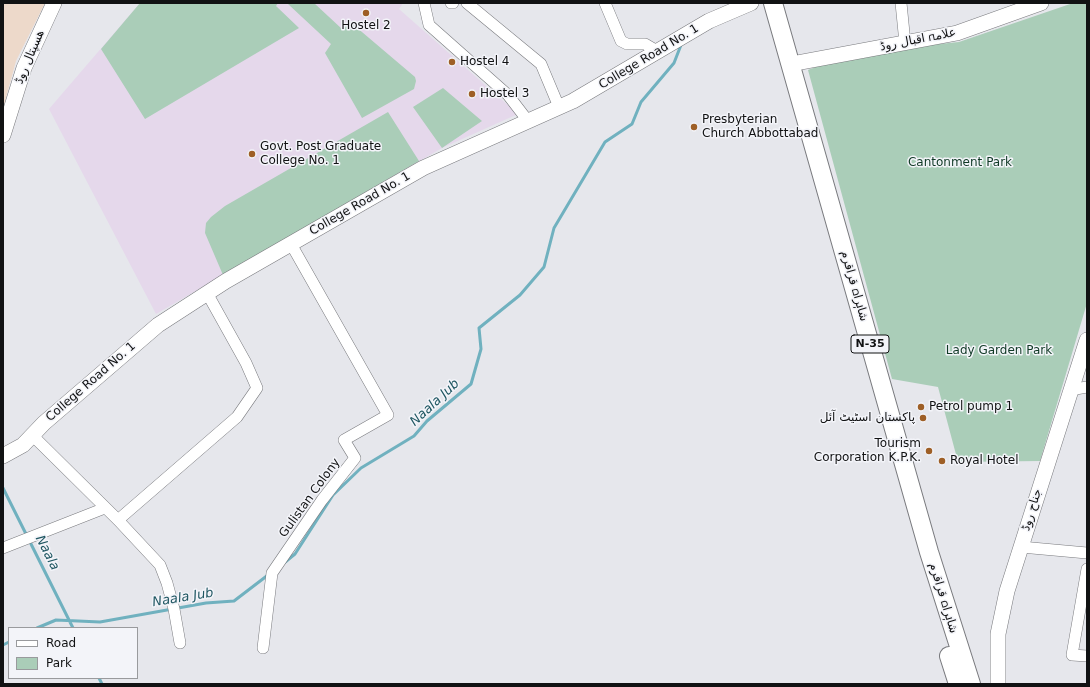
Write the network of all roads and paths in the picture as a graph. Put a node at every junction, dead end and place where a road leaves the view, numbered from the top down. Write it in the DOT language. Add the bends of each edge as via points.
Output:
graph roads {
  1 [pos="54,3"];
  2 [pos="424,3"];
  3 [pos="466,3"];
  4 [pos="605,3"];
  5 [pos="751,3"];
  6 [pos="902,3"];
  7 [pos="1040,3"];
  8 [pos="774,5"];
  9 [pos="905,43"];
  10 [pos="657,51"];
  11 [pos="791,64"];
  12 [pos="559,107"];
  13 [pos="528,122"];
  14 [pos="3,136"];
  15 [pos="291,244"];
  16 [pos="207,293"];
  17 [pos="1087,340"];
  18 [pos="1087,387"];
  19 [pos="1070,390"];
  20 [pos="32,435"];
  21 [pos="3,456"];
  22 [pos="105,508"];
  23 [pos="118,520"];
  24 [pos="1021,546"];
  25 [pos="3,548"];
  26 [pos="1087,553"];
  27 [pos="1087,569"];
  28 [pos="180,643"];
  29 [pos="263,648"];
  30 [pos="1087,656"];
  31 [pos="958,684"];
  32 [pos="971,684"];
  33 [pos="998,684"];
  1 -- 14 [label="main road, ھسپتال روڈ" via="24,68"];
  2 -- 13 [label="street" via="429,25 508,95"];
  3 -- 12 [label="street" via="540,64"];
  4 -- 10 [label="street" via="621,40 628,44 645,44"];
  5 -- 10 [label="main road, College Road No. 1" via="709,21"];
  6 -- 9 [label="street"];
  7 -- 9 [label="main road, علامہ اقبال روڈ" via="957,33"];
  8 -- 11 [label="highway, شاہراہ قراقرم / N-35"];
  8 -- 31 [label="highway, شاہراہ قراقرم / N-35" via="918,555"];
  9 -- 11 [label="main road, علامہ اقبال روڈ"];
  10 -- 12 [label="main road, College Road No. 1" via="600,86"];
  11 -- 32 [label="highway, شاہراہ قراقرم / N-35" via="929,552"];
  12 -- 13 [label="main road, College Road No. 1"];
  13 -- 15 [label="main road, College Road No. 1" via="423,168"];
  15 -- 16 [label="main road, College Road No. 1"];
  15 -- 29 [label="street, Gulistan Colony" via="388,415 344,440 355,458 275,568"];
  16 -- 20 [label="main road, College Road No. 1" via="158,325"];
  16 -- 23 [label="street" via="257,388 237,417"];
  17 -- 19 [label="main road, جناح روڈ"];
  18 -- 19 [label="street"];
  19 -- 24 [label="main road, جناح روڈ"];
  20 -- 21 [label="main road, College Road No. 1" via="23,446"];
  20 -- 22 [label="street"];
  22 -- 23 [label="street"];
  22 -- 25 [label="street"];
  23 -- 28 [label="street" via="160,565 174,609"];
  24 -- 26 [label="street"];
  24 -- 33 [label="main road, جناح روڈ" via="1007,590 998,634"];
  27 -- 30 [label="street" via="1072,654"];
}
